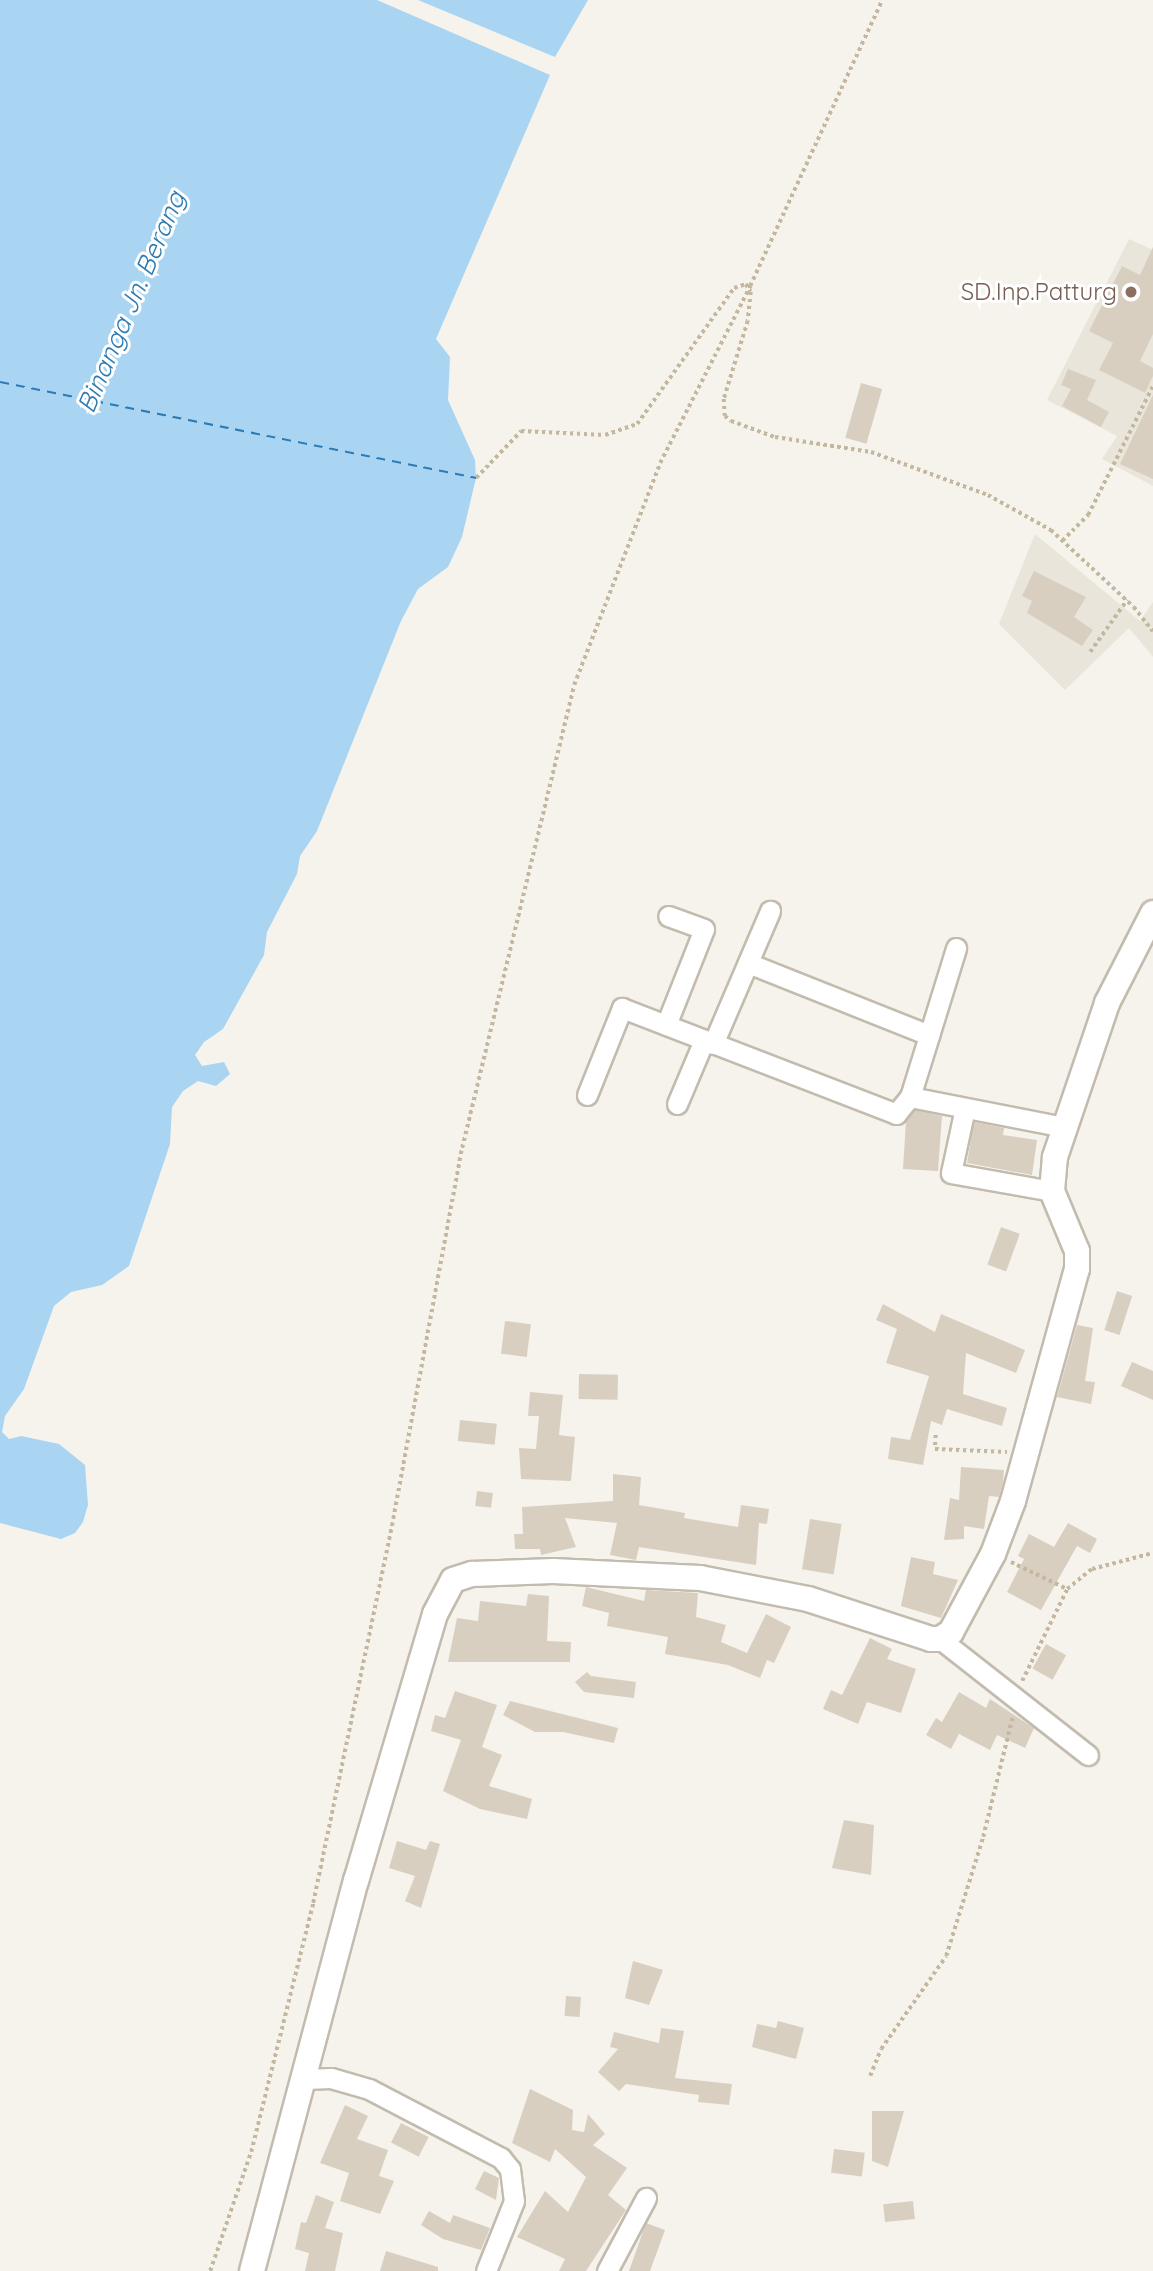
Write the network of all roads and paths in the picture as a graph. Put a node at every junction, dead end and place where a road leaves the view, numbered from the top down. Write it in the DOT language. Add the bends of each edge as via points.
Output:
graph roads {
  1 [pos="882,0"];
  2 [pos="750,286"];
  3 [pos="1153,386"];
  4 [pos="476,478"];
  5 [pos="1062,541"];
  6 [pos="1127,600"];
  7 [pos="1153,631"];
  8 [pos="1090,652"];
  9 [pos="770,911"];
  10 [pos="1153,913"];
  11 [pos="668,916"];
  12 [pos="956,948"];
  13 [pos="748,963"];
  14 [pos="666,1025"];
  15 [pos="929,1035"];
  16 [pos="709,1042"];
  17 [pos="587,1095"];
  18 [pos="910,1097"];
  19 [pos="677,1104"];
  20 [pos="965,1108"];
  21 [pos="1065,1127"];
  22 [pos="1052,1191"];
  23 [pos="936,1436"];
  24 [pos="1026,1452"];
  25 [pos="1153,1553"];
  26 [pos="993,1554"];
  27 [pos="1068,1589"];
  28 [pos="940,1639"];
  29 [pos="1017,1700"];
  30 [pos="1088,1755"];
  31 [pos="870,2076"];
  32 [pos="304,2079"];
  33 [pos="646,2198"];
  34 [pos="210,2271"];
  35 [pos="252,2271"];
  36 [pos="486,2271"];
  37 [pos="607,2271"];
  1 -- 2 [label="path"];
  2 -- 4 [label="path" via="734,288 637,424 604,435 521,431"];
  2 -- 5 [label="path" via="748,321 724,400 731,421 775,438 871,452 958,480 1051,530"];
  2 -- 34 [label="path" via="660,463 574,685 462,1148 393,1520 313,1903 251,2152"];
  3 -- 5 [label="path" via="1088,515"];
  5 -- 6 [label="path"];
  6 -- 7 [label="path"];
  6 -- 8 [label="path"];
  9 -- 13 [label="street"];
  10 -- 21 [label="street" via="1107,1003"];
  11 -- 14 [label="street" via="704,929"];
  12 -- 15 [label="street"];
  13 -- 15 [label="street"];
  13 -- 16 [label="street"];
  14 -- 16 [label="street"];
  14 -- 17 [label="street" via="622,1008"];
  15 -- 18 [label="street"];
  16 -- 18 [label="street" via="896,1114"];
  16 -- 19 [label="street"];
  18 -- 20 [label="street"];
  20 -- 21 [label="street"];
  20 -- 22 [label="street" via="951,1173"];
  21 -- 22 [label="street" via="1052,1170"];
  22 -- 24 [label="street" via="1078,1259"];
  23 -- 24 [label="path" via="935,1449"];
  24 -- 26 [label="street"];
  25 -- 27 [label="path" via="1092,1569"];
  26 -- 27 [label="path"];
  26 -- 28 [label="street" via="959,1620"];
  27 -- 29 [label="path" via="1037,1645"];
  28 -- 29 [label="street"];
  28 -- 32 [label="street" via="911,1634 808,1599 701,1578 553,1571 472,1574 453,1580 431,1626"];
  29 -- 30 [label="street"];
  29 -- 31 [label="path" via="984,1837 946,1956 881,2049"];
  32 -- 35 [label="street"];
  32 -- 36 [label="street" via="331,2078 369,2089 501,2158 513,2182 511,2220"];
  33 -- 37 [label="street"];
}
